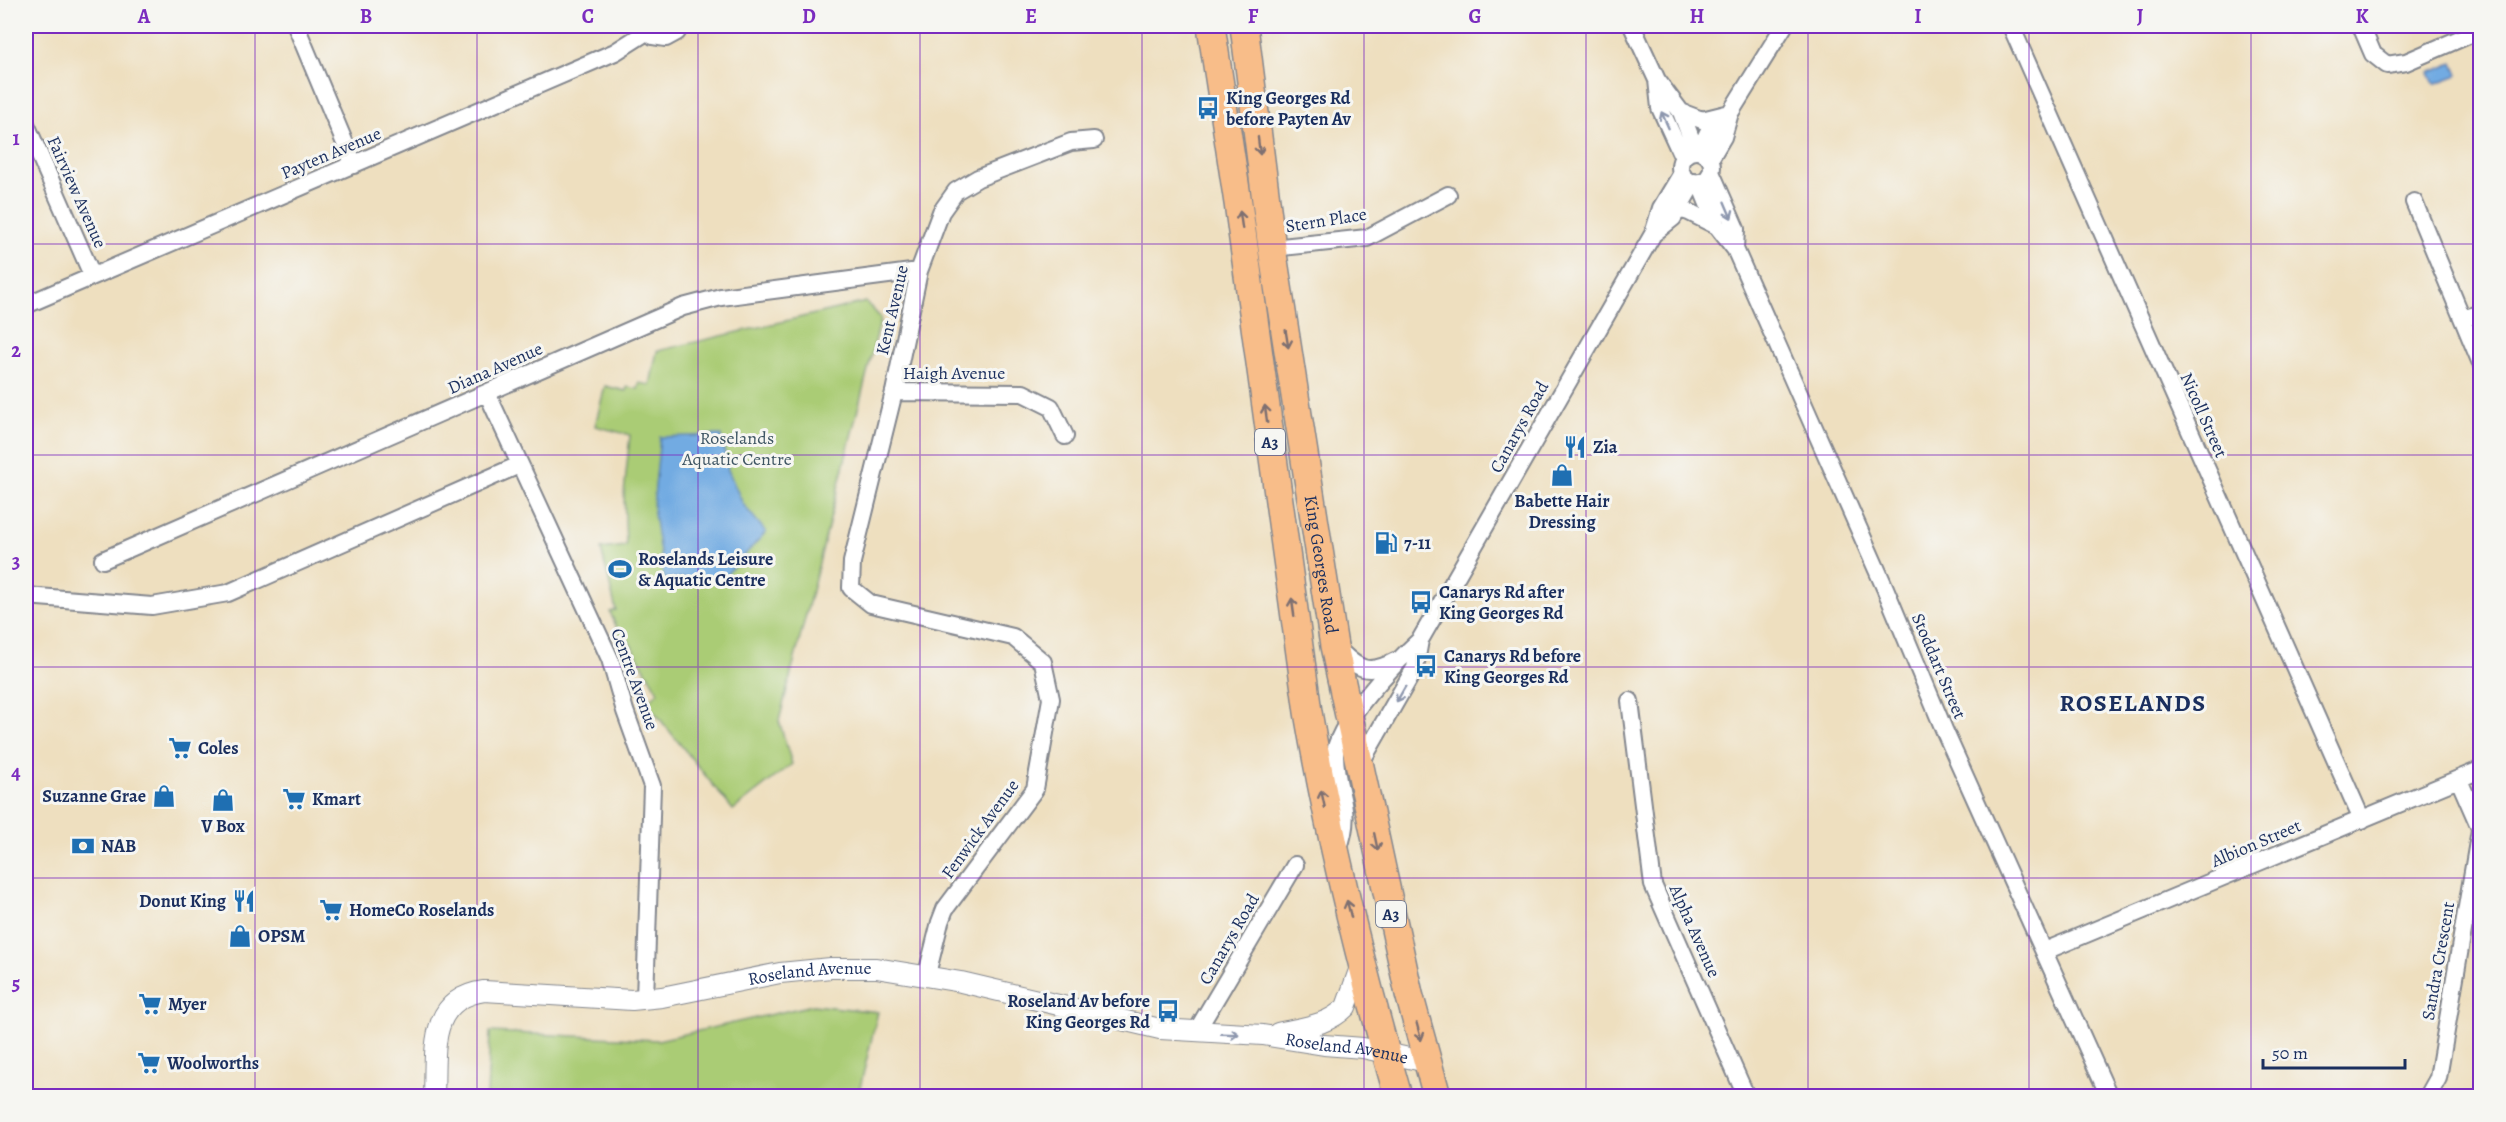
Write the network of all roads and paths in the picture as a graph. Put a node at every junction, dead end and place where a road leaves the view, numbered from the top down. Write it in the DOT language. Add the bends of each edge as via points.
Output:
graph roads {
  1 [pos="296,26"];
  2 [pos="681,26"];
  3 [pos="1211,26"];
  4 [pos="1244,26"];
  5 [pos="1632,26"];
  6 [pos="1784,26"];
  7 [pos="2011,26"];
  8 [pos="2361,26"];
  9 [pos="647,28"];
  10 [pos="2481,30"];
  11 [pos="1657,80"];
  12 [pos="1681,112"];
  13 [pos="1730,113"];
  14 [pos="26,124"];
  15 [pos="1094,140"];
  16 [pos="354,165"];
  17 [pos="1697,166"];
  18 [pos="1448,195"];
  19 [pos="2414,201"];
  20 [pos="1679,209"];
  21 [pos="1717,226"];
  22 [pos="1653,234"];
  23 [pos="1272,248"];
  24 [pos="1735,249"];
  25 [pos="919,271"];
  26 [pos="92,275"];
  27 [pos="26,305"];
  28 [pos="2481,313"];
  29 [pos="2464,319"];
  30 [pos="2481,361"];
  31 [pos="894,392"];
  32 [pos="487,393"];
  33 [pos="1065,436"];
  34 [pos="519,465"];
  35 [pos="103,560"];
  36 [pos="851,588"];
  37 [pos="26,596"];
  38 [pos="1420,640"];
  39 [pos="1334,646"];
  40 [pos="1399,659"];
  41 [pos="1630,701"];
  42 [pos="1350,720"];
  43 [pos="1360,764"];
  44 [pos="2481,770"];
  45 [pos="2459,780"];
  46 [pos="2362,820"];
  47 [pos="2481,829"];
  48 [pos="1336,856"];
  49 [pos="1295,865"];
  50 [pos="2045,951"];
  51 [pos="1362,962"];
  52 [pos="927,974"];
  53 [pos="645,999"];
  54 [pos="1196,1032"];
  55 [pos="1263,1035"];
  56 [pos="1385,1052"];
  57 [pos="1427,1062"];
  58 [pos="434,1096"];
  59 [pos="1398,1096"];
  60 [pos="1437,1096"];
  61 [pos="1746,1096"];
  62 [pos="2109,1096"];
  63 [pos="2428,1096"];
  1 -- 16 [label="street"];
  2 -- 9 [label="street" via="666,38 659,38"];
  48 -- 3 [label="highway, King Georges Road / A3, one-way" via="1308,712"];
  4 -- 23 [label="highway, King Georges Road / A3, one-way"];
  5 -- 11 [label="street, Stoddart Street"];
  6 -- 13 [label="street, Canarys Road"];
  7 -- 46 [label="street, Nicoll Street"];
  8 -- 10 [label="street" via="2373,54 2387,65 2406,62"];
  9 -- 16 [label="street, Payten Avenue" via="615,52"];
  11 -- 12 [label="street, Stoddart Street"];
  17 -- 11 [label="street, Stoddart Street, one-way" via="1660,108"];
  12 -- 13 [label="street" via="1702,120"];
  12 -- 17 [label="street, Stoddart Street"];
  13 -- 17 [label="street, Canarys Road" via="1711,126"];
  14 -- 26 [label="street, Fairview Avenue"];
  15 -- 25 [label="street, Kent Avenue" via="1071,142 978,178 956,191 941,212"];
  16 -- 26 [label="street, Payten Avenue"];
  17 -- 20 [label="street, Canarys Road"];
  17 -- 21 [label="street, Stoddart Street"];
  17 -- 22 [label="street, Canarys Road" via="1661,208"];
  17 -- 24 [label="street, Stoddart Street, one-way" via="1736,229"];
  18 -- 23 [label="street, Stern Place" via="1367,238"];
  19 -- 29 [label="street"];
  20 -- 21 [label="street, Stoddart Street"];
  20 -- 22 [label="street, Canarys Road"];
  21 -- 24 [label="street, Stoddart Street"];
  22 -- 38 [label="street, Canarys Road"];
  23 -- 39 [label="highway, King Georges Road / A3, one-way"];
  24 -- 50 [label="street, Stoddart Street" via="1945,732"];
  25 -- 31 [label="street, Kent Avenue"];
  25 -- 32 [label="street, Diana Avenue" via="721,297 683,307"];
  26 -- 27 [label="street, Payten Avenue"];
  28 -- 29 [label="street"];
  29 -- 30 [label="street"];
  31 -- 33 [label="street, Haigh Avenue" via="1023,393 1051,407"];
  31 -- 36 [label="street, Kent Avenue" via="852,562"];
  32 -- 34 [label="street, Centre Avenue"];
  32 -- 35 [label="street, Diana Avenue"];
  34 -- 37 [label="street" via="228,593 152,606"];
  34 -- 53 [label="street, Centre Avenue" via="610,659 652,786"];
  36 -- 52 [label="street, Fenwick Avenue" via="871,604 1013,637 1043,662 1051,699 1035,789 945,909"];
  38 -- 40 [label="street, Canarys Road"];
  38 -- 43 [label="street, Canarys Road, one-way" via="1415,668"];
  39 -- 40 [label="street, Canarys Road" via="1362,668 1381,669"];
  39 -- 42 [label="highway, King Georges Road / A3"];
  40 -- 42 [label="street, Canarys Road"];
  41 -- 61 [label="street, Alpha Avenue" via="1653,885"];
  42 -- 43 [label="highway, King Georges Road / A3"];
  42 -- 48 [label="street, Canarys Road" via="1335,746 1346,817 1345,833"];
  43 -- 57 [label="highway, King Georges Road / A3, one-way"];
  44 -- 45 [label="street, Albion Street"];
  45 -- 46 [label="street, Albion Street"];
  45 -- 47 [label="street, Sandra Crescent"];
  46 -- 50 [label="street, Albion Street"];
  47 -- 63 [label="street, Sandra Crescent" via="2438,1078"];
  51 -- 48 [label="highway, King Georges Road / A3, one-way"];
  49 -- 54 [label="street, Canarys Road"];
  50 -- 62 [label="street, Stoddart Street"];
  51 -- 55 [label="street, Roseland Avenue" via="1346,1007 1331,1020"];
  51 -- 56 [label="highway, King Georges Road / A3"];
  52 -- 53 [label="street, Roseland Avenue" via="831,968 780,973"];
  52 -- 54 [label="street, Roseland Avenue" via="1130,1023"];
  53 -- 58 [label="street, Roseland Avenue" via="484,992 461,998 448,1008 439,1024"];
  54 -- 55 [label="street, Roseland Avenue, one-way"];
  55 -- 56 [label="street, Roseland Avenue"];
  56 -- 57 [label="street, Roseland Avenue"];
  56 -- 59 [label="highway, King Georges Road / A3"];
  57 -- 60 [label="highway, King Georges Road / A3"];
}
